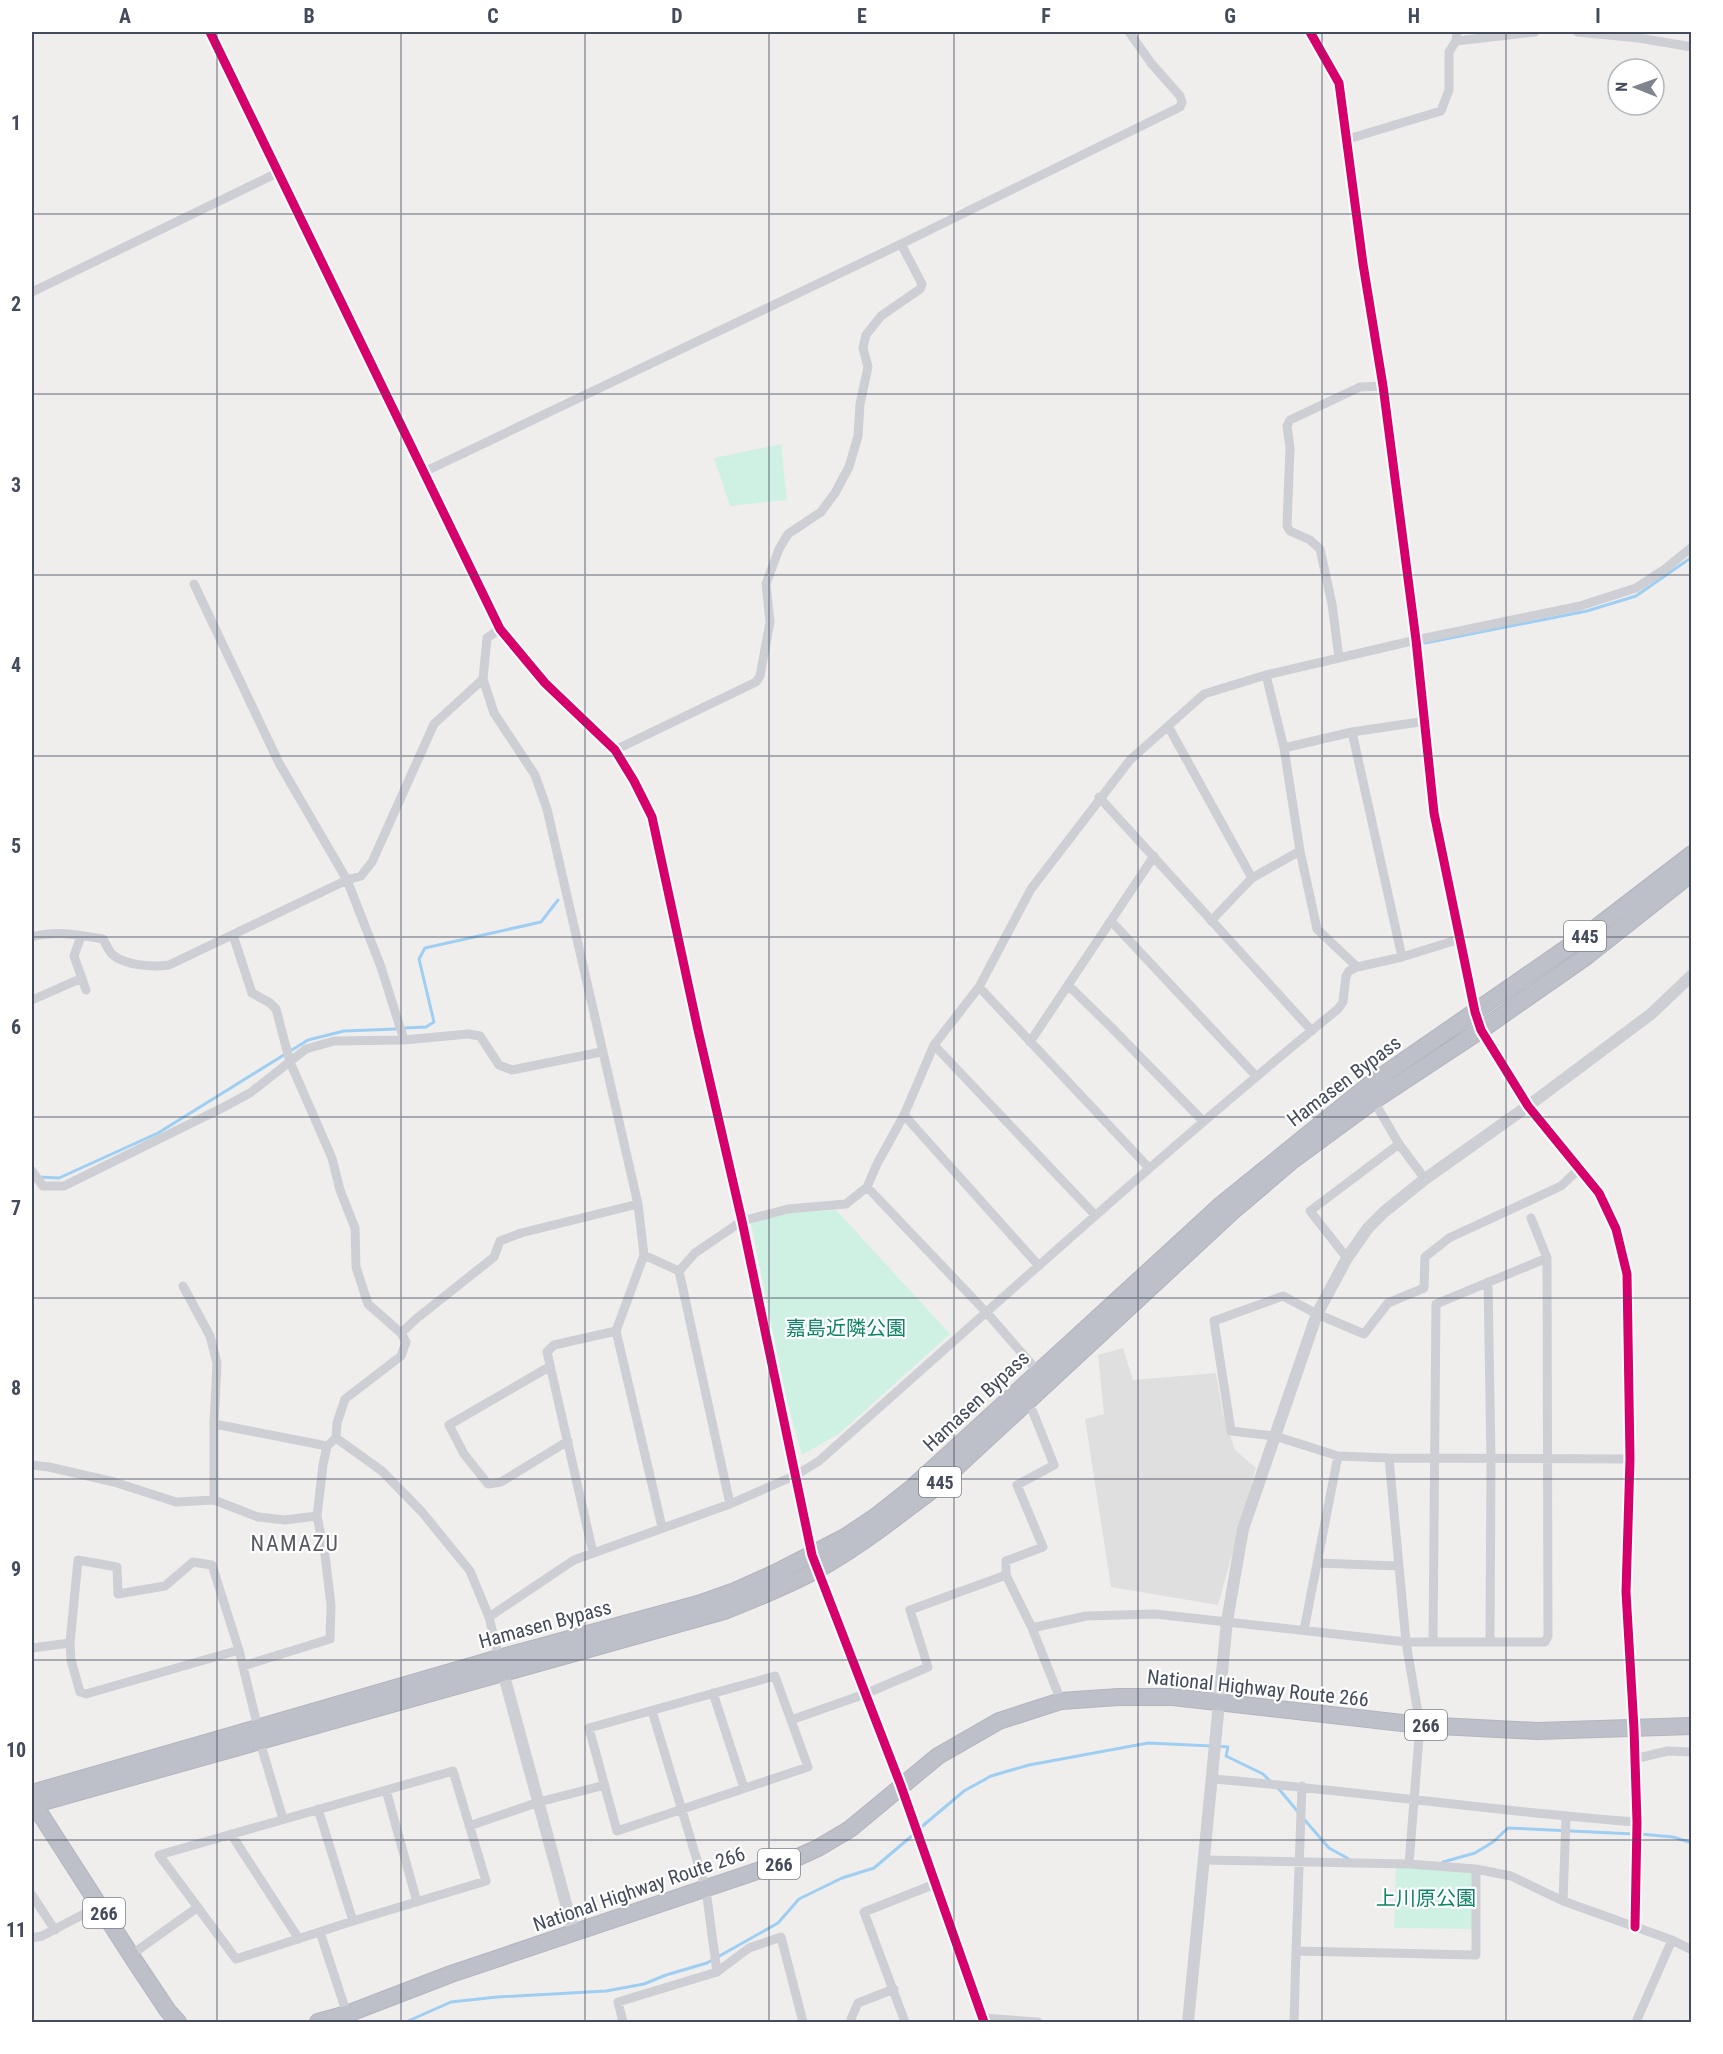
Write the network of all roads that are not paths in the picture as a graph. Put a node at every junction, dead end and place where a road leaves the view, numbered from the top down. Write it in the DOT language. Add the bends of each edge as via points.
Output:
graph roads {
  1 [pos="210,32"];
  2 [pos="1129,32"];
  3 [pos="1310,32"];
  4 [pos="1534,32"];
  5 [pos="1577,32"];
  6 [pos="1456,36"];
  7 [pos="1692,47"];
  8 [pos="1348,139"];
  9 [pos="279,172"];
  10 [pos="901,244"];
  11 [pos="32,292"];
  12 [pos="1383,386"];
  13 [pos="424,472"];
  14 [pos="1692,547"];
  15 [pos="194,584"];
  16 [pos="500,629"];
  17 [pos="1416,640"];
  18 [pos="1339,657"];
  19 [pos="1266,675"];
  20 [pos="483,679"];
  21 [pos="1426,721"];
  22 [pos="1168,726"];
  23 [pos="1352,732"];
  24 [pos="1284,748"];
  25 [pos="615,750"];
  26 [pos="1099,797"];
  27 [pos="1300,851"];
  28 [pos="1692,854"];
  29 [pos="1154,856"];
  30 [pos="1692,873"];
  31 [pos="1252,878"];
  32 [pos="347,880"];
  33 [pos="1111,921"];
  34 [pos="1211,921"];
  35 [pos="233,935"];
  36 [pos="81,936"];
  37 [pos="32,937"];
  38 [pos="1460,939"];
  39 [pos="1401,957"];
  40 [pos="1357,967"];
  41 [pos="1692,975"];
  42 [pos="82,978"];
  43 [pos="1068,985"];
  44 [pos="979,987"];
  45 [pos="86,990"];
  46 [pos="32,1000"];
  47 [pos="1474,1012"];
  48 [pos="1481,1030"];
  49 [pos="1311,1031"];
  50 [pos="404,1040"];
  51 [pos="1030,1042"];
  52 [pos="934,1045"];
  53 [pos="602,1053"];
  54 [pos="290,1062"];
  55 [pos="1256,1076"];
  56 [pos="1371,1094"];
  57 [pos="1528,1106"];
  58 [pos="904,1115"];
  59 [pos="1203,1121"];
  60 [pos="1399,1144"];
  61 [pos="1149,1168"];
  62 [pos="1579,1169"];
  63 [pos="32,1171"];
  64 [pos="1425,1179"];
  65 [pos="867,1187"];
  66 [pos="638,1204"];
  67 [pos="1095,1215"];
  68 [pos="1532,1218"];
  69 [pos="742,1221"];
  70 [pos="644,1255"];
  71 [pos="1347,1258"];
  72 [pos="1547,1258"];
  73 [pos="1039,1266"];
  74 [pos="679,1271"];
  75 [pos="1488,1282"];
  76 [pos="183,1286"];
  77 [pos="987,1313"];
  78 [pos="1317,1314"];
  79 [pos="616,1331"];
  80 [pos="401,1333"];
  81 [pos="549,1367"];
  82 [pos="1043,1378"];
  83 [pos="1033,1412"];
  84 [pos="214,1424"];
  85 [pos="1275,1436"];
  86 [pos="336,1438"];
  87 [pos="568,1441"];
  88 [pos="327,1446"];
  89 [pos="1338,1456"];
  90 [pos="1389,1458"];
  91 [pos="1435,1458"];
  92 [pos="1546,1458"];
  93 [pos="1491,1459"];
  94 [pos="1630,1459"];
  95 [pos="32,1465"];
  96 [pos="796,1475"];
  97 [pos="214,1500"];
  98 [pos="730,1504"];
  99 [pos="317,1516"];
  100 [pos="662,1527"];
  101 [pos="593,1553"];
  102 [pos="815,1562"];
  103 [pos="1317,1563"];
  104 [pos="1398,1566"];
  105 [pos="1006,1575"];
  106 [pos="489,1617"];
  107 [pos="1227,1621"];
  108 [pos="1032,1628"];
  109 [pos="1304,1630"];
  110 [pos="70,1642"];
  111 [pos="1406,1642"];
  112 [pos="1433,1642"];
  113 [pos="1490,1642"];
  114 [pos="32,1648"];
  115 [pos="239,1650"];
  116 [pos="501,1665"];
  117 [pos="243,1666"];
  118 [pos="713,1693"];
  119 [pos="865,1694"];
  120 [pos="1061,1701"];
  121 [pos="1220,1701"];
  122 [pos="652,1711"];
  123 [pos="791,1720"];
  124 [pos="1420,1725"];
  125 [pos="1692,1726"];
  126 [pos="1634,1729"];
  127 [pos="259,1735"];
  128 [pos="1692,1752"];
  129 [pos="1634,1760"];
  130 [pos="1212,1779"];
  131 [pos="605,1785"];
  132 [pos="901,1785"];
  133 [pos="1302,1786"];
  134 [pos="744,1788"];
  135 [pos="386,1790"];
  136 [pos="1413,1799"];
  137 [pos="32,1801"];
  138 [pos="538,1802"];
  139 [pos="318,1809"];
  140 [pos="681,1810"];
  141 [pos="1566,1817"];
  142 [pos="283,1819"];
  143 [pos="1637,1822"];
  144 [pos="469,1826"];
  145 [pos="231,1834"];
  146 [pos="1205,1860"];
  147 [pos="1300,1862"];
  148 [pos="1409,1864"];
  149 [pos="1476,1869"];
  150 [pos="935,1884"];
  151 [pos="706,1890"];
  152 [pos="32,1895"];
  153 [pos="1563,1901"];
  154 [pos="417,1902"];
  155 [pos="99,1906"];
  156 [pos="198,1907"];
  157 [pos="353,1921"];
  158 [pos="1635,1927"];
  159 [pos="54,1930"];
  160 [pos="320,1932"];
  161 [pos="574,1933"];
  162 [pos="32,1938"];
  163 [pos="299,1939"];
  164 [pos="1672,1940"];
  165 [pos="1692,1950"];
  166 [pos="1296,1951"];
  167 [pos="131,1955"];
  168 [pos="717,1972"];
  169 [pos="894,1989"];
  170 [pos="347,2014"];
  171 [pos="983,2020"];
  172 [pos="178,2022"];
  173 [pos="318,2022"];
  174 [pos="623,2022"];
  175 [pos="803,2022"];
  176 [pos="852,2022"];
  177 [pos="905,2022"];
  178 [pos="1038,2022"];
  179 [pos="1188,2022"];
  180 [pos="1294,2022"];
  181 [pos="1636,2022"];
  1 -- 9 [label="street"];
  2 -- 10 [label="street" via="1180,96 1180,106"];
  3 -- 8 [label="street" via="1339,83"];
  4 -- 6 [label="street"];
  5 -- 7 [label="street"];
  6 -- 8 [label="street" via="1449,52 1449,90 1441,111"];
  8 -- 12 [label="street"];
  9 -- 11 [label="street"];
  9 -- 13 [label="street"];
  10 -- 13 [label="street"];
  10 -- 25 [label="street" via="922,284 881,316 866,335 863,348 868,367 858,436 849,467 821,512 788,534 779,549 766,584 770,622 760,676 756,682"];
  12 -- 17 [label="street"];
  12 -- 18 [label="street" via="1360,387 1290,420 1287,426 1287,526 1320,549"];
  13 -- 16 [label="street"];
  14 -- 17 [label="street" via="1636,588 1580,606"];
  15 -- 32 [label="street" via="279,763"];
  16 -- 20 [label="street" via="487,638"];
  16 -- 25 [label="street" via="545,683"];
  17 -- 18 [label="street"];
  17 -- 21 [label="street"];
  18 -- 19 [label="street"];
  19 -- 22 [label="street" via="1204,694"];
  19 -- 24 [label="street"];
  20 -- 32 [label="street" via="434,724 372,862 360,876"];
  20 -- 53 [label="street" via="494,713 535,776 547,809"];
  21 -- 23 [label="street"];
  21 -- 38 [label="street" via="1434,813"];
  22 -- 26 [label="street" via="1130,760"];
  22 -- 31 [label="street"];
  23 -- 24 [label="street"];
  23 -- 39 [label="street"];
  24 -- 27 [label="street"];
  25 -- 69 [label="street" via="652,817"];
  26 -- 29 [label="street"];
  26 -- 44 [label="street" via="1031,888"];
  27 -- 31 [label="street"];
  27 -- 40 [label="street" via="1317,929"];
  28 -- 47 [label="highway, Hamasen Bypass / 445" via="1597,927"];
  29 -- 33 [label="street"];
  29 -- 34 [label="street"];
  30 -- 48 [label="highway, Hamasen Bypass / 445" via="1587,956"];
  31 -- 34 [label="street"];
  32 -- 35 [label="street"];
  32 -- 50 [label="street"];
  33 -- 43 [label="street"];
  33 -- 55 [label="street"];
  34 -- 49 [label="street"];
  35 -- 36 [label="street" via="169,965 152,967 113,955 103,939"];
  35 -- 54 [label="street" via="252,993 276,1009"];
  36 -- 37 [label="street" via="47,933"];
  36 -- 42 [label="street" via="75,956"];
  38 -- 39 [label="street"];
  38 -- 47 [label="street"];
  39 -- 40 [label="street"];
  40 -- 49 [label="street" via="1346,976 1343,1002 1338,1010"];
  41 -- 57 [label="street" via="1651,1014"];
  42 -- 45 [label="street"];
  42 -- 46 [label="street"];
  43 -- 51 [label="street"];
  43 -- 59 [label="street"];
  44 -- 51 [label="street"];
  44 -- 52 [label="street"];
  47 -- 48 [label="street"];
  47 -- 56 [label="highway, Hamasen Bypass / 445"];
  48 -- 56 [label="highway, Hamasen Bypass / 445"];
  48 -- 57 [label="street"];
  49 -- 55 [label="street"];
  50 -- 53 [label="street" via="480,1036 499,1065 512,1070"];
  50 -- 54 [label="street" via="334,1041 306,1049"];
  51 -- 61 [label="street"];
  52 -- 58 [label="street"];
  52 -- 67 [label="street"];
  53 -- 66 [label="street"];
  54 -- 63 [label="street" via="250,1093 64,1186 43,1186"];
  54 -- 80 [label="street" via="333,1158 354,1228 356,1267 368,1304"];
  55 -- 59 [label="street"];
  56 -- 60 [label="street"];
  56 -- 82 [label="highway, Hamasen Bypass / 445"];
  57 -- 62 [label="street"];
  57 -- 64 [label="street"];
  58 -- 65 [label="street"];
  58 -- 73 [label="street"];
  59 -- 61 [label="street"];
  60 -- 64 [label="street"];
  60 -- 71 [label="street" via="1310,1211"];
  61 -- 67 [label="street"];
  62 -- 78 [label="street" via="1561,1186 1449,1238 1425,1257 1424,1288 1388,1303 1364,1334"];
  62 -- 94 [label="street" via="1605,1203 1627,1274"];
  64 -- 71 [label="street" via="1368,1228"];
  65 -- 69 [label="street" via="846,1204 788,1209"];
  65 -- 77 [label="street"];
  66 -- 70 [label="street"];
  66 -- 80 [label="street" via="500,1241 494,1257"];
  67 -- 73 [label="street"];
  68 -- 72 [label="street"];
  69 -- 74 [label="street" via="695,1253"];
  69 -- 96 [label="street"];
  70 -- 74 [label="street"];
  70 -- 79 [label="street"];
  71 -- 78 [label="street"];
  72 -- 75 [label="street"];
  72 -- 92 [label="street"];
  73 -- 77 [label="street"];
  74 -- 98 [label="street"];
  75 -- 91 [label="street" via="1436,1304"];
  75 -- 93 [label="street"];
  76 -- 84 [label="street" via="210,1336 217,1364"];
  77 -- 82 [label="street"];
  77 -- 96 [label="street" via="819,1461"];
  78 -- 85 [label="street"];
  78 -- 85 [label="street" via="1283,1296 1214,1321 1231,1431"];
  79 -- 81 [label="street" via="554,1345 547,1352"];
  79 -- 100 [label="street"];
  80 -- 86 [label="street" via="406,1342 401,1356 345,1399"];
  81 -- 87 [label="street"];
  81 -- 87 [label="street" via="449,1425 464,1454 488,1484 501,1482"];
  82 -- 102 [label="highway, Hamasen Bypass / 445" via="931,1491 882,1529"];
  83 -- 105 [label="street" via="1054,1465 1017,1485 1043,1547 1006,1561"];
  84 -- 88 [label="street"];
  84 -- 97 [label="street"];
  85 -- 89 [label="street"];
  85 -- 107 [label="street" via="1243,1529"];
  86 -- 88 [label="street"];
  86 -- 106 [label="street" via="382,1471 422,1512 470,1571"];
  87 -- 101 [label="street"];
  88 -- 99 [label="street"];
  89 -- 90 [label="street"];
  89 -- 103 [label="street"];
  90 -- 91 [label="street"];
  90 -- 104 [label="street"];
  91 -- 93 [label="street"];
  91 -- 112 [label="street"];
  92 -- 93 [label="street"];
  92 -- 94 [label="street"];
  92 -- 113 [label="street" via="1548,1636 1545,1642"];
  93 -- 113 [label="street"];
  94 -- 126 [label="street" via="1626,1592"];
  95 -- 97 [label="street" via="114,1482 176,1502"];
  96 -- 98 [label="street"];
  96 -- 102 [label="street"];
  97 -- 99 [label="street" via="258,1517 285,1520"];
  98 -- 100 [label="street"];
  99 -- 117 [label="street" via="331,1605 330,1639"];
  100 -- 101 [label="street"];
  101 -- 106 [label="street" via="574,1560"];
  102 -- 116 [label="highway, Hamasen Bypass / 445" via="767,1594 724,1611"];
  102 -- 119 [label="street"];
  103 -- 104 [label="street"];
  103 -- 109 [label="street"];
  104 -- 111 [label="street"];
  105 -- 108 [label="street"];
  105 -- 119 [label="street" via="910,1610 928,1667"];
  106 -- 116 [label="street"];
  107 -- 108 [label="street" via="1155,1614 1086,1616"];
  107 -- 109 [label="street"];
  107 -- 121 [label="street"];
  108 -- 120 [label="street"];
  109 -- 111 [label="street"];
  110 -- 114 [label="street"];
  110 -- 115 [label="street" via="80,1692 86,1694"];
  110 -- 115 [label="street" via="78,1560 117,1567 118,1594 165,1586 193,1562 212,1565"];
  111 -- 112 [label="street"];
  111 -- 124 [label="street"];
  112 -- 113 [label="street"];
  115 -- 117 [label="street"];
  116 -- 127 [label="highway, Hamasen Bypass / 445"];
  116 -- 138 [label="street"];
  117 -- 127 [label="street"];
  118 -- 122 [label="street"];
  118 -- 123 [label="street" via="775,1676"];
  118 -- 134 [label="street"];
  119 -- 123 [label="street"];
  119 -- 132 [label="street"];
  120 -- 121 [label="highway, National Highway Route 266 / 266" via="1173,1696"];
  120 -- 132 [label="highway, National Highway Route 266 / 266" via="999,1721 938,1756"];
  121 -- 124 [label="highway, National Highway Route 266 / 266"];
  121 -- 130 [label="street"];
  122 -- 131 [label="street" via="589,1728"];
  122 -- 140 [label="street"];
  123 -- 134 [label="street" via="808,1767"];
  124 -- 126 [label="highway, National Highway Route 266 / 266" via="1537,1731"];
  124 -- 136 [label="street"];
  125 -- 126 [label="highway, National Highway Route 266 / 266"];
  126 -- 129 [label="street"];
  127 -- 137 [label="highway, Hamasen Bypass / 445"];
  127 -- 142 [label="street"];
  128 -- 129 [label="street" via="1668,1751"];
  129 -- 143 [label="street"];
  130 -- 133 [label="street"];
  130 -- 146 [label="street"];
  131 -- 138 [label="street"];
  131 -- 140 [label="street" via="617,1831"];
  132 -- 150 [label="street"];
  132 -- 151 [label="highway, National Highway Route 266 / 266" via="850,1829 818,1848"];
  133 -- 136 [label="street"];
  133 -- 147 [label="street"];
  134 -- 140 [label="street"];
  135 -- 139 [label="street"];
  135 -- 144 [label="street" via="453,1771"];
  135 -- 154 [label="street"];
  136 -- 141 [label="street"];
  136 -- 148 [label="street"];
  137 -- 155 [label="highway, 266"];
  138 -- 144 [label="street"];
  138 -- 161 [label="street"];
  139 -- 142 [label="street"];
  139 -- 157 [label="street"];
  140 -- 151 [label="street"];
  141 -- 143 [label="street"];
  141 -- 153 [label="street"];
  142 -- 145 [label="street"];
  143 -- 158 [label="street"];
  144 -- 154 [label="street" via="486,1881"];
  145 -- 156 [label="street" via="159,1855"];
  145 -- 163 [label="street"];
  146 -- 147 [label="street"];
  146 -- 179 [label="street"];
  147 -- 148 [label="street"];
  147 -- 166 [label="street"];
  148 -- 149 [label="street"];
  149 -- 153 [label="street" via="1510,1876"];
  149 -- 166 [label="street" via="1476,1955"];
  150 -- 169 [label="street" via="864,1912"];
  150 -- 171 [label="street"];
  151 -- 161 [label="highway, National Highway Route 266 / 266"];
  151 -- 168 [label="street"];
  152 -- 159 [label="street"];
  153 -- 158 [label="street"];
  154 -- 157 [label="street"];
  155 -- 159 [label="street"];
  155 -- 167 [label="highway, 266"];
  156 -- 163 [label="street" via="236,1959"];
  156 -- 167 [label="street"];
  157 -- 160 [label="street"];
  158 -- 164 [label="street"];
  159 -- 162 [label="street"];
  160 -- 163 [label="street"];
  160 -- 170 [label="street"];
  161 -- 170 [label="highway, National Highway Route 266 / 266"];
  164 -- 165 [label="street"];
  164 -- 181 [label="street"];
  166 -- 180 [label="street"];
  167 -- 172 [label="highway, 266"];
  168 -- 174 [label="street" via="618,2002"];
  168 -- 175 [label="street" via="749,1948 781,1937"];
  169 -- 176 [label="street" via="858,2003"];
  169 -- 177 [label="street"];
  170 -- 173 [label="highway, National Highway Route 266 / 266"];
  171 -- 178 [label="street"];
}
